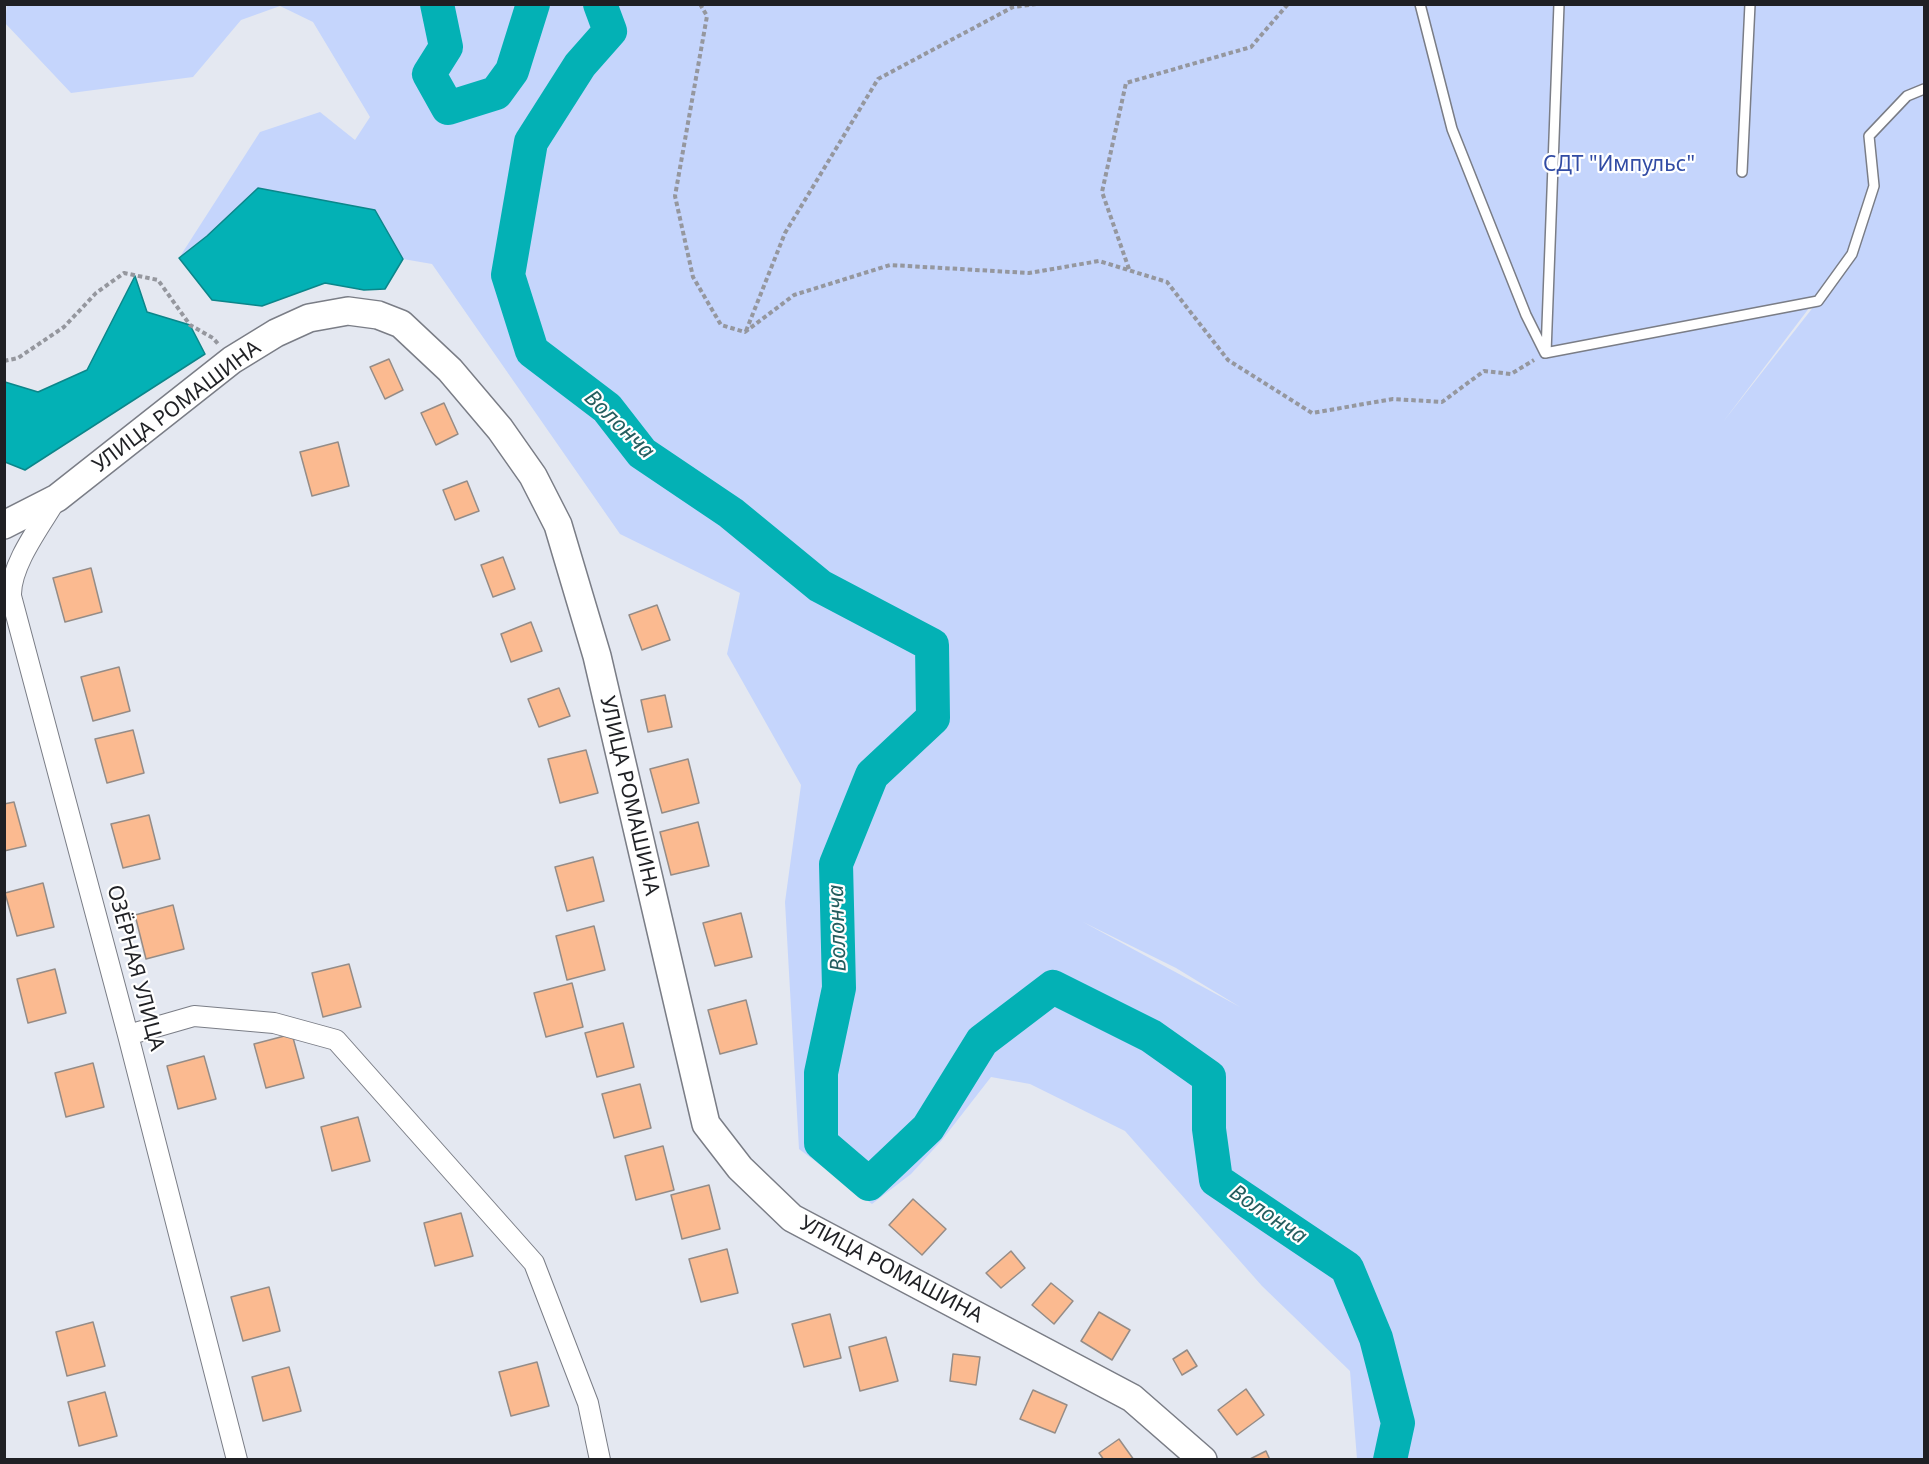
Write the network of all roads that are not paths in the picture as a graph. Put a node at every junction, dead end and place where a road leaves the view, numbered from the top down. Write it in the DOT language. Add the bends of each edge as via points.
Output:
graph roads {
  1 [pos="1420,4"];
  2 [pos="1559,4"];
  3 [pos="1750,4"];
  4 [pos="1924,89"];
  5 [pos="1742,172"];
  6 [pos="1545,353"];
  7 [pos="57,498"];
  8 [pos="4,525"];
  9 [pos="128,1035"];
  10 [pos="237,1460"];
  11 [pos="600,1460"];
  12 [pos="1203,1460"];
  1 -- 6 [label="lane" via="1452,129"];
  2 -- 6 [label="lane"];
  3 -- 5 [label="lane"];
  4 -- 6 [label="lane" via="1907,96 1869,136 1874,186 1852,254 1818,301"];
  7 -- 8 [label="street, УЛИЦА РОМАШИНА"];
  7 -- 9 [label="street, ОЗЁРНАЯ УЛИЦА" via="15,570 11,596"];
  7 -- 12 [label="street, УЛИЦА РОМАШИНА" via="232,360 276,333 309,318 348,311 378,315 401,324 450,370 500,429 533,476 558,525 597,656 706,1124 740,1168 792,1218 1132,1398"];
  9 -- 10 [label="street, ОЗЁРНАЯ УЛИЦА"];
  9 -- 11 [label="street" via="194,1016 274,1023 336,1040 534,1263 588,1403"];
}
